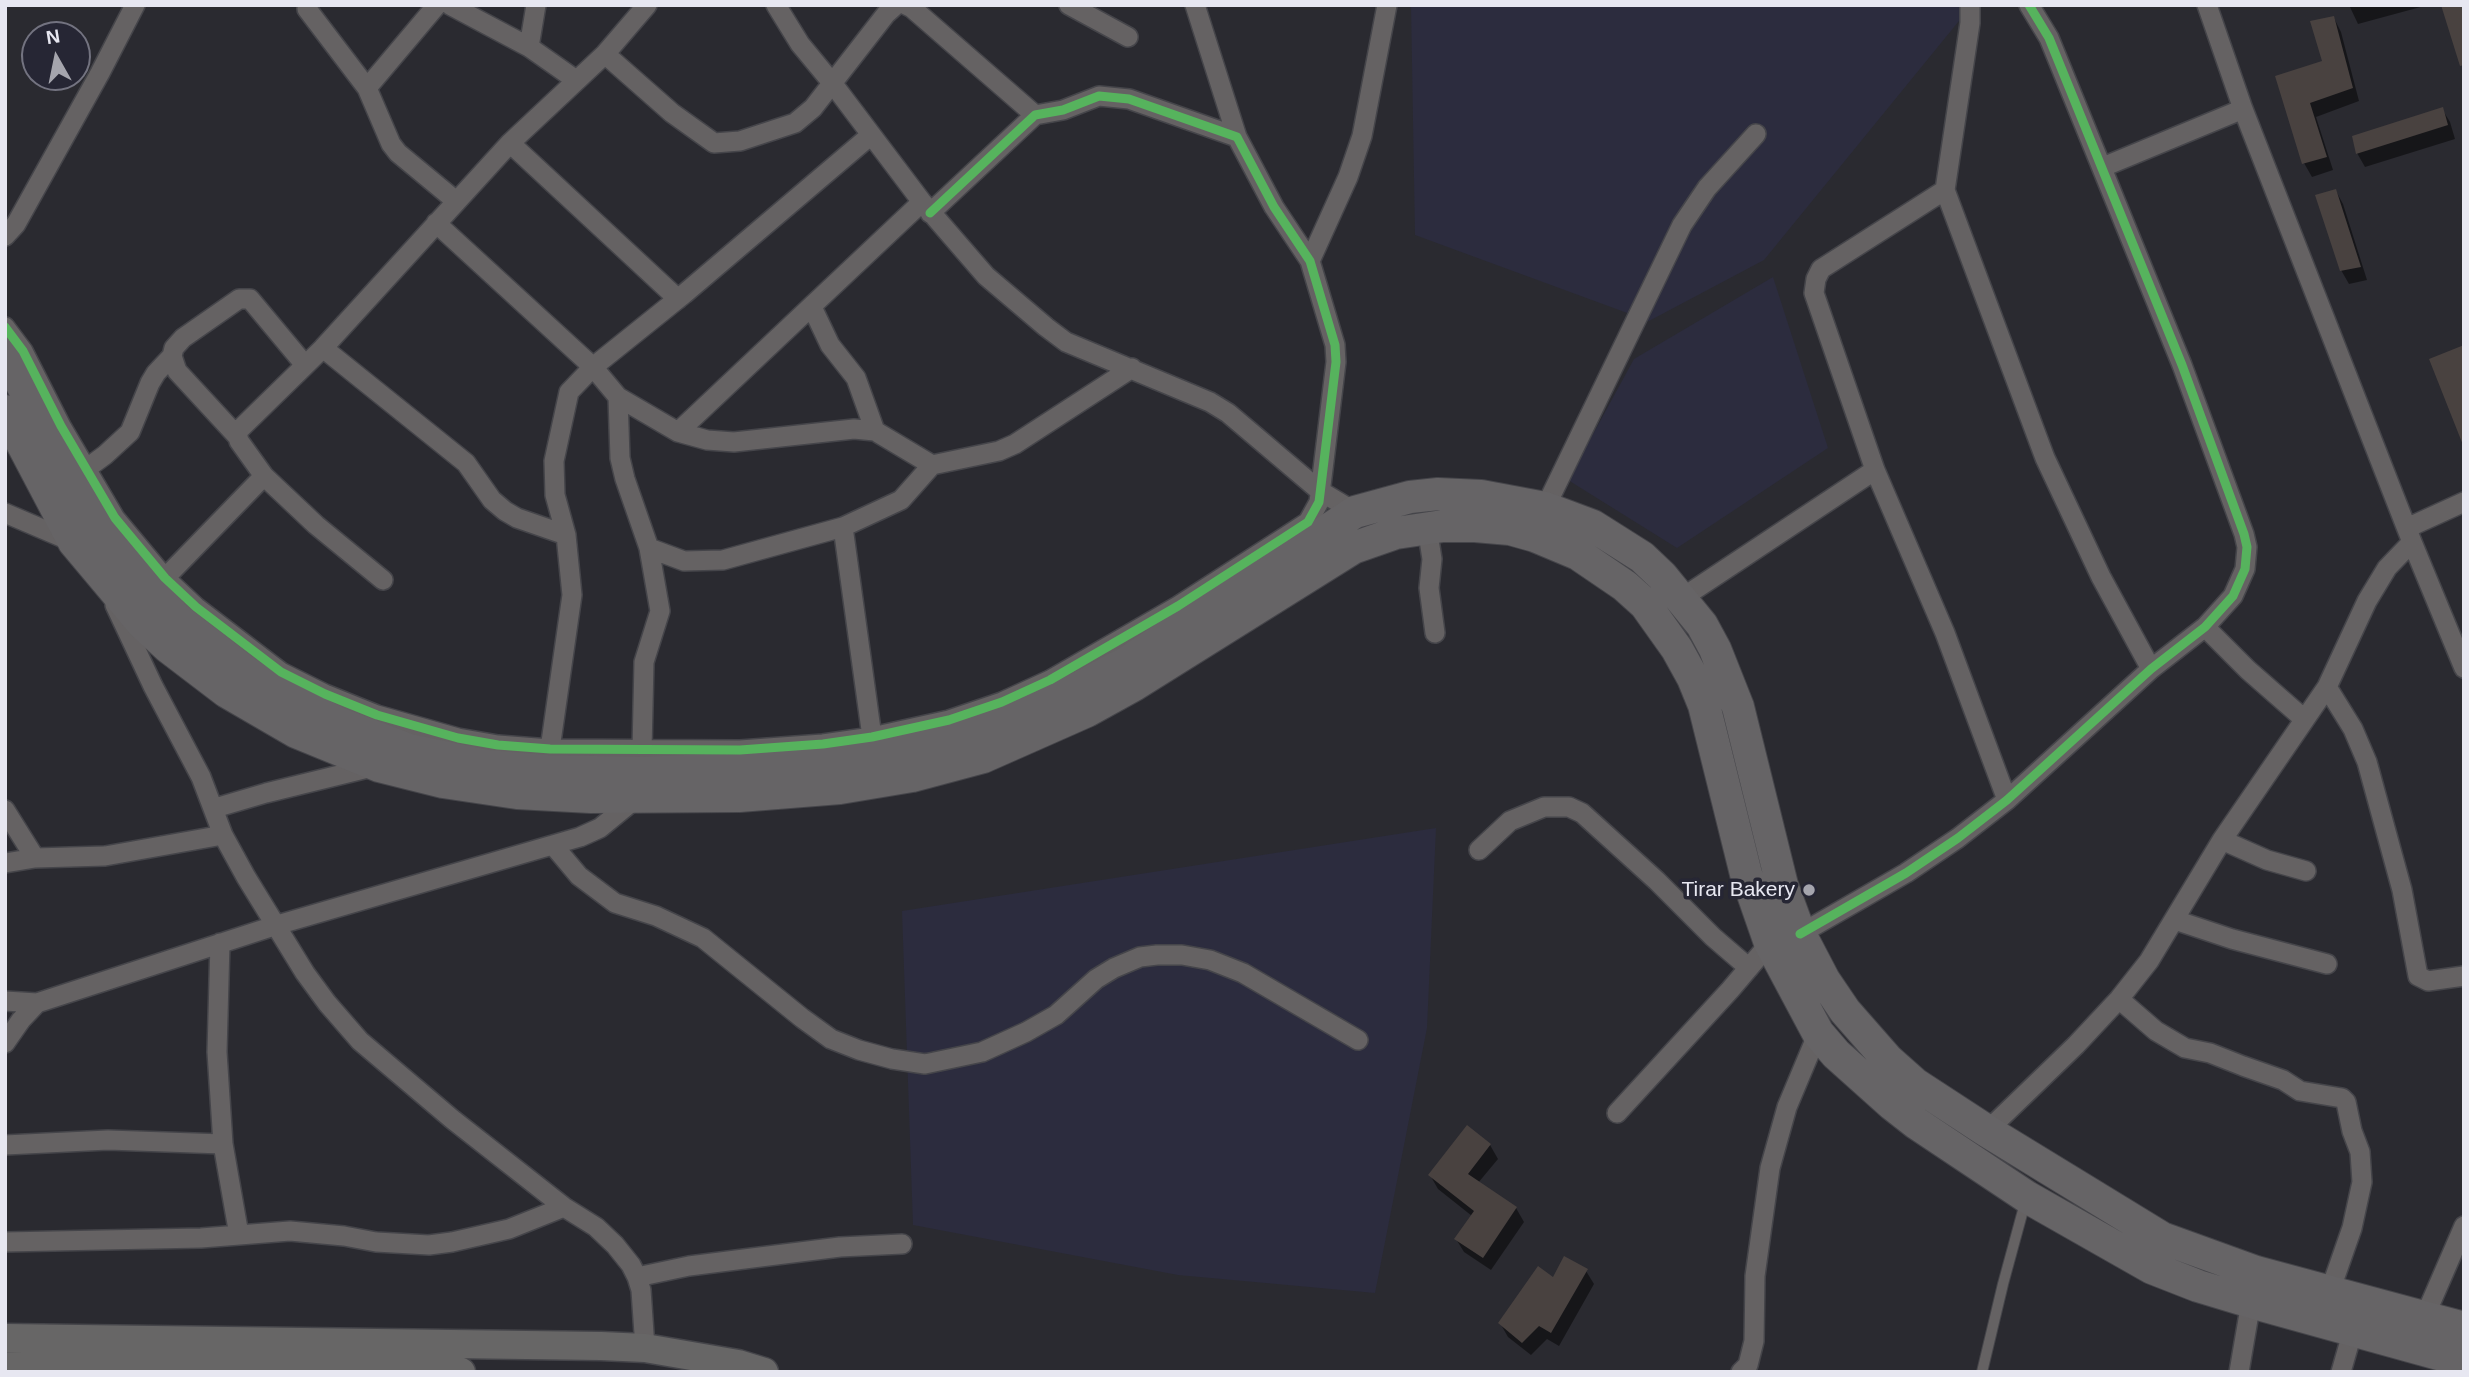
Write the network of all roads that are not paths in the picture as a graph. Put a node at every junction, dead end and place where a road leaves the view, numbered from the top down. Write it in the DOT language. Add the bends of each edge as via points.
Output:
graph roads {
  1 [pos="135,5"];
  2 [pos="437,5"];
  3 [pos="450,5"];
  4 [pos="536,5"];
  5 [pos="647,5"];
  6 [pos="896,5"];
  7 [pos="906,5"];
  8 [pos="1069,5"];
  9 [pos="1195,5"];
  10 [pos="1387,5"];
  11 [pos="1970,5"];
  12 [pos="2029,5"];
  13 [pos="2207,5"];
  14 [pos="783,8"];
  15 [pos="307,9"];
  16 [pos="1128,37"];
  17 [pos="528,47"];
  18 [pos="605,54"];
  19 [pos="576,79"];
  20 [pos="833,84"];
  21 [pos="367,88"];
  22 [pos="2243,109"];
  23 [pos="1035,115"];
  24 [pos="1756,134"];
  25 [pos="871,135"];
  26 [pos="1237,137"];
  27 [pos="510,143"];
  28 [pos="2103,167"];
  29 [pos="1945,190"];
  30 [pos="456,201"];
  31 [pos="926,207"];
  32 [pos="436,223"];
  33 [pos="5,236"];
  34 [pos="1310,261"];
  35 [pos="678,299"];
  36 [pos="811,307"];
  37 [pos="5,327"];
  38 [pos="323,348"];
  39 [pos="5,352"];
  40 [pos="172,356"];
  41 [pos="306,365"];
  42 [pos="593,367"];
  43 [pos="1132,368"];
  44 [pos="618,397"];
  45 [pos="5,411"];
  46 [pos="875,431"];
  47 [pos="678,432"];
  48 [pos="237,436"];
  49 [pos="932,465"];
  50 [pos="86,469"];
  51 [pos="1875,470"];
  52 [pos="264,476"];
  53 [pos="1321,491"];
  54 [pos="1438,494"];
  55 [pos="2464,502"];
  56 [pos="1545,508"];
  57 [pos="5,513"];
  58 [pos="1350,515"];
  59 [pos="1308,522"];
  60 [pos="843,527"];
  61 [pos="1435,527"];
  62 [pos="566,535"];
  63 [pos="2409,535"];
  64 [pos="74,542"];
  65 [pos="649,548"];
  66 [pos="165,578"];
  67 [pos="103,579"];
  68 [pos="383,580"];
  69 [pos="1682,598"];
  70 [pos="2205,627"];
  71 [pos="1435,634"];
  72 [pos="2464,668"];
  73 [pos="2151,669"];
  74 [pos="2327,687"];
  75 [pos="2304,719"];
  76 [pos="872,737"];
  77 [pos="550,749"];
  78 [pos="379,765"];
  79 [pos="641,773"];
  80 [pos="741,782"];
  81 [pos="2007,800"];
  82 [pos="215,808"];
  83 [pos="5,810"];
  84 [pos="223,835"];
  85 [pos="2222,840"];
  86 [pos="553,845"];
  87 [pos="1479,850"];
  88 [pos="35,858"];
  89 [pos="5,863"];
  90 [pos="2306,871"];
  91 [pos="2175,920"];
  92 [pos="277,925"];
  93 [pos="1785,939"];
  94 [pos="220,943"];
  95 [pos="2327,964"];
  96 [pos="1749,968"];
  97 [pos="2464,976"];
  98 [pos="2119,999"];
  99 [pos="5,1001"];
  100 [pos="37,1003"];
  101 [pos="1818,1033"];
  102 [pos="1865,1033"];
  103 [pos="1358,1040"];
  104 [pos="5,1043"];
  105 [pos="1842,1059"];
  106 [pos="1617,1113"];
  107 [pos="1987,1131"];
  108 [pos="223,1144"];
  109 [pos="5,1145"];
  110 [pos="2027,1196"];
  111 [pos="564,1206"];
  112 [pos="2464,1226"];
  113 [pos="239,1235"];
  114 [pos="5,1242"];
  115 [pos="902,1244"];
  116 [pos="637,1277"];
  117 [pos="2330,1291"];
  118 [pos="2251,1302"];
  119 [pos="2425,1316"];
  120 [pos="2464,1328"];
  121 [pos="2353,1330"];
  122 [pos="5,1338"];
  123 [pos="645,1348"];
  124 [pos="2464,1361"];
  125 [pos="5,1366"];
  126 [pos="109,1370"];
  127 [pos="439,1372"];
  128 [pos="461,1372"];
  129 [pos="764,1372"];
  130 [pos="1741,1372"];
  131 [pos="1982,1372"];
  132 [pos="2239,1372"];
  133 [pos="2341,1372"];
  1 -- 33 [label="street" via="16,225"];
  2 -- 21 [label="street"];
  3 -- 17 [label="street"];
  4 -- 17 [label="street"];
  5 -- 18 [label="street"];
  6 -- 20 [label="street"];
  7 -- 23 [label="street"];
  8 -- 16 [label="street"];
  9 -- 26 [label="street"];
  10 -- 34 [label="street" via="1362,136"];
  11 -- 29 [label="street"];
  12 -- 28 [label="street" via="2049,38"];
  13 -- 22 [label="street"];
  14 -- 20 [label="street" via="800,44"];
  15 -- 21 [label="street"];
  17 -- 19 [label="street"];
  18 -- 19 [label="street"];
  18 -- 20 [label="street" via="714,143 740,141 795,123"];
  19 -- 27 [label="street"];
  20 -- 25 [label="street"];
  21 -- 30 [label="street" via="398,153"];
  22 -- 28 [label="street"];
  22 -- 63 [label="street"];
  23 -- 26 [label="street" via="1099,96 1118,97"];
  23 -- 31 [label="street"];
  24 -- 56 [label="street" via="1707,188 1682,225"];
  25 -- 31 [label="street"];
  25 -- 35 [label="street"];
  26 -- 34 [label="street" via="1274,207"];
  27 -- 30 [label="street"];
  27 -- 35 [label="street"];
  28 -- 70 [label="street" via="2186,375 2247,547 2241,582"];
  29 -- 51 [label="street" via="1821,269 1816,279 1814,293"];
  29 -- 73 [label="street" via="2045,458"];
  30 -- 32 [label="street"];
  31 -- 36 [label="street"];
  31 -- 43 [label="street" via="986,276 1046,327 1066,342"];
  32 -- 38 [label="street"];
  32 -- 42 [label="street"];
  34 -- 53 [label="street" via="1336,362"];
  35 -- 42 [label="street"];
  36 -- 46 [label="street" via="830,345 856,378"];
  36 -- 47 [label="street"];
  37 -- 50 [label="street" via="23,351"];
  38 -- 41 [label="street"];
  38 -- 62 [label="street" via="466,463 505,511"];
  39 -- 79 [label="main road" via="88,512 114,549 176,618 246,672 338,723 409,750 518,769"];
  40 -- 41 [label="street" via="183,338 245,297"];
  40 -- 48 [label="street" via="177,371"];
  40 -- 50 [label="street" via="150,383 130,432"];
  41 -- 48 [label="street" via="241,426"];
  42 -- 44 [label="street"];
  42 -- 62 [label="street" via="569,392 554,461 555,495"];
  43 -- 49 [label="street" via="1015,444"];
  43 -- 53 [label="street" via="1228,413"];
  44 -- 47 [label="street"];
  44 -- 65 [label="street" via="625,479"];
  45 -- 64 [label="main road"];
  46 -- 47 [label="street" via="855,429 734,442"];
  46 -- 49 [label="street"];
  48 -- 52 [label="street"];
  49 -- 60 [label="street" via="901,500"];
  50 -- 66 [label="street" via="115,518"];
  51 -- 69 [label="street"];
  51 -- 81 [label="street" via="1945,633"];
  52 -- 66 [label="street"];
  52 -- 68 [label="street"];
  53 -- 58 [label="street"];
  53 -- 59 [label="street"];
  54 -- 56 [label="main road" via="1481,496"];
  54 -- 58 [label="main road" via="1410,497"];
  54 -- 61 [label="main road"];
  55 -- 63 [label="street"];
  56 -- 69 [label="main road" via="1620,542 1642,557"];
  57 -- 64 [label="street"];
  58 -- 59 [label="street"];
  58 -- 80 [label="main road" via="1126,663 1036,708 904,750"];
  59 -- 76 [label="street" via="1178,606 1050,680 949,720"];
  60 -- 65 [label="street" via="723,560 684,561"];
  60 -- 76 [label="street"];
  61 -- 71 [label="street" via="1429,589"];
  61 -- 80 [label="main road" via="1396,533 1353,548 1134,685 983,757 912,776 797,792"];
  61 -- 93 [label="main road" via="1510,529 1535,537 1578,554 1645,604 1693,678 1704,705 1746,874"];
  62 -- 77 [label="street" via="572,595"];
  63 -- 72 [label="street"];
  63 -- 74 [label="street" via="2367,601"];
  64 -- 67 [label="main road"];
  65 -- 79 [label="street" via="660,611 645,662"];
  66 -- 77 [label="street" via="195,607 281,672 325,694 448,736"];
  67 -- 78 [label="main road" via="159,639 227,692 296,732"];
  67 -- 82 [label="street"];
  69 -- 93 [label="main road" via="1726,672 1744,729 1782,885"];
  70 -- 73 [label="street"];
  70 -- 75 [label="street"];
  73 -- 81 [label="street"];
  74 -- 75 [label="street"];
  74 -- 97 [label="street" via="2367,762 2402,890 2418,976 2428,981"];
  75 -- 85 [label="street"];
  76 -- 79 [label="street"];
  77 -- 79 [label="street"];
  78 -- 79 [label="main road" via="443,782 546,795"];
  78 -- 82 [label="street"];
  79 -- 80 [label="main road"];
  79 -- 86 [label="street" via="600,828"];
  81 -- 93 [label="street" via="1906,873"];
  82 -- 84 [label="street"];
  83 -- 88 [label="street"];
  84 -- 88 [label="street" via="105,856"];
  84 -- 92 [label="street"];
  85 -- 90 [label="street"];
  85 -- 91 [label="street"];
  86 -- 92 [label="street"];
  86 -- 103 [label="street" via="579,876 615,903 703,938 831,1039 892,1059 925,1064 982,1052 1056,1015 1114,968 1157,955 1210,960 1243,973"];
  87 -- 96 [label="street" via="1510,821 1544,807 1569,807 1582,813"];
  88 -- 89 [label="street"];
  91 -- 95 [label="street"];
  91 -- 98 [label="street"];
  92 -- 94 [label="street"];
  92 -- 111 [label="street" via="312,983 360,1041"];
  93 -- 96 [label="street"];
  93 -- 101 [label="main road"];
  93 -- 102 [label="main road"];
  94 -- 100 [label="street"];
  94 -- 108 [label="street" via="217,1052"];
  96 -- 106 [label="street"];
  98 -- 107 [label="street"];
  98 -- 117 [label="street" via="2156,1031 2185,1048 2283,1080 2300,1091 2347,1102 2360,1152 2362,1182"];
  99 -- 100 [label="street"];
  100 -- 104 [label="street"];
  101 -- 105 [label="main road"];
  101 -- 130 [label="street" via="1787,1107 1770,1168 1755,1276 1754,1341 1748,1365"];
  102 -- 105 [label="main road"];
  102 -- 107 [label="main road" via="1915,1084"];
  105 -- 110 [label="main road" via="1916,1123"];
  107 -- 117 [label="main road" via="2162,1238 2256,1272"];
  108 -- 109 [label="street" via="108,1140"];
  108 -- 113 [label="street"];
  110 -- 118 [label="main road" via="2152,1268"];
  110 -- 131 [label="lane"];
  111 -- 113 [label="street" via="509,1229 429,1245 290,1231"];
  111 -- 116 [label="street" via="615,1245"];
  112 -- 119 [label="street"];
  113 -- 114 [label="street"];
  115 -- 116 [label="street" via="727,1261"];
  116 -- 123 [label="street"];
  117 -- 119 [label="main road"];
  118 -- 121 [label="main road"];
  118 -- 132 [label="street"];
  119 -- 120 [label="main road"];
  121 -- 124 [label="main road"];
  121 -- 133 [label="street"];
  122 -- 123 [label="main road"];
  123 -- 129 [label="main road"];
  125 -- 126 [label="main road"];
  126 -- 127 [label="main road"];
  127 -- 128 [label="main road"];
}
